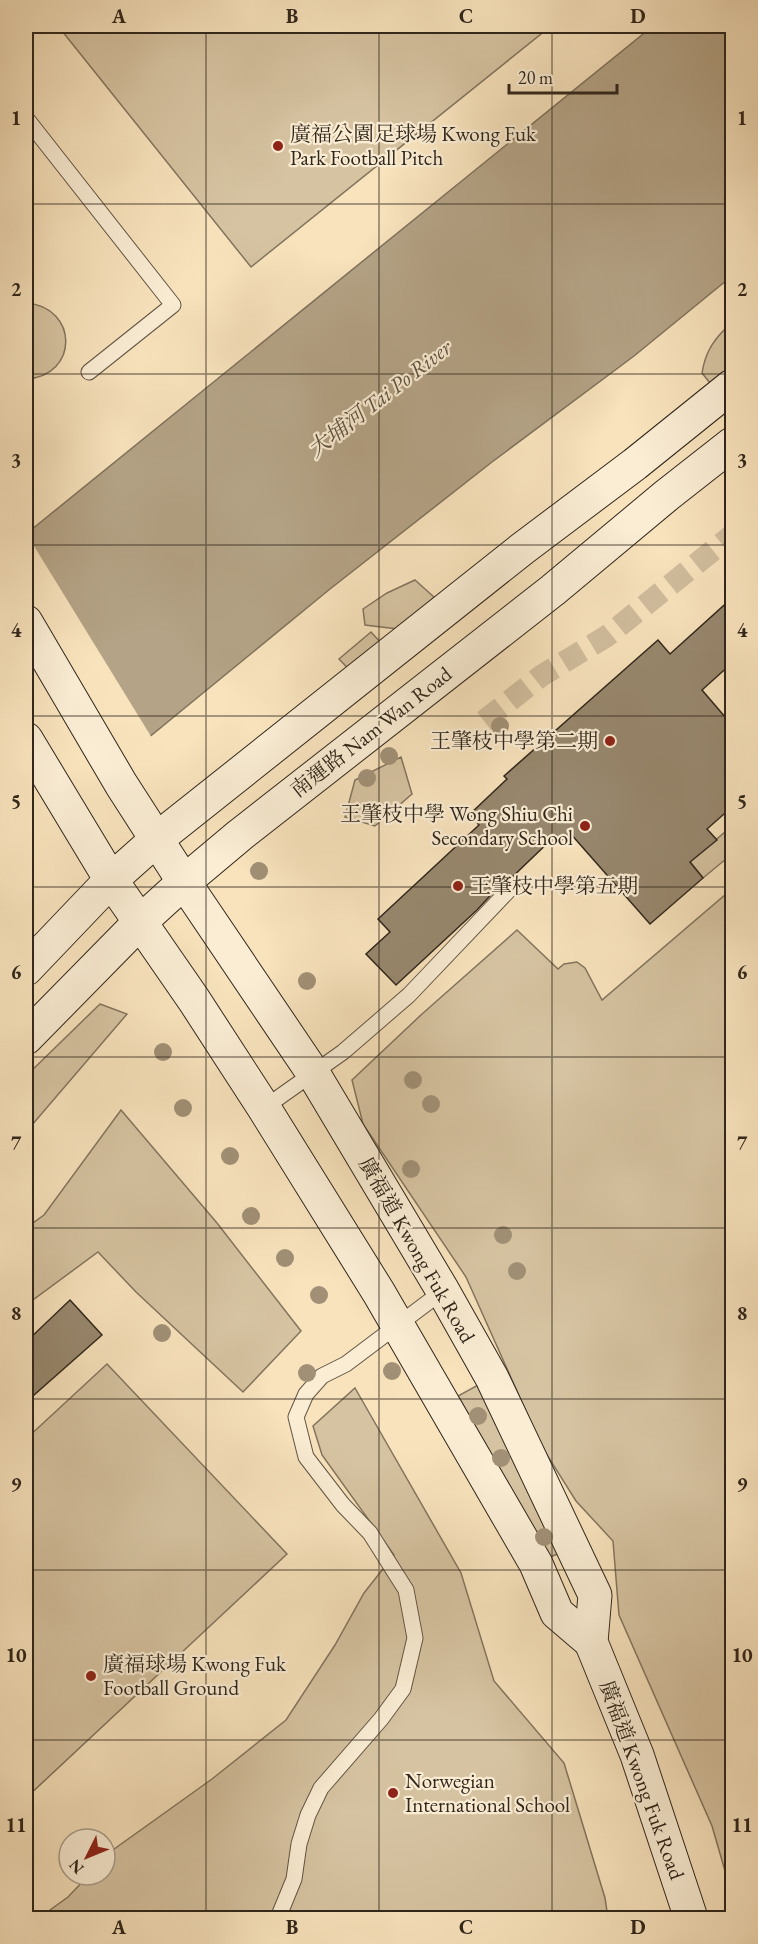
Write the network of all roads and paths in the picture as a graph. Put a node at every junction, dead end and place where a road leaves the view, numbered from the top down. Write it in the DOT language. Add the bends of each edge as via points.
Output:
graph roads {
  1 [pos="26,118"];
  2 [pos="89,372"];
  3 [pos="732,386"];
  4 [pos="732,444"];
  5 [pos="26,622"];
  6 [pos="26,739"];
  7 [pos="157,839"];
  8 [pos="111,880"];
  9 [pos="184,882"];
  10 [pos="509,890"];
  11 [pos="139,923"];
  12 [pos="26,969"];
  13 [pos="26,1038"];
  14 [pos="313,1072"];
  15 [pos="264,1108"];
  16 [pos="443,1291"];
  17 [pos="399,1326"];
  18 [pos="591,1642"];
  19 [pos="278,1918"];
  20 [pos="691,1918"];
  1 -- 2 [label="lane" via="173,305"];
  3 -- 7 [label="main road"];
  4 -- 9 [label="main road, 南運路 Nam Wan Road"];
  5 -- 7 [label="main road, 廣福道 Kwong Fuk Road"];
  6 -- 8 [label="main road, 廣福道 Kwong Fuk Road"];
  7 -- 8 [label="main road"];
  7 -- 9 [label="main road, 廣福道 Kwong Fuk Road"];
  8 -- 11 [label="main road, 廣福道 Kwong Fuk Road"];
  8 -- 12 [label="main road"];
  9 -- 11 [label="main road, 南運路 Nam Wan Road"];
  9 -- 14 [label="main road, 廣福道 Kwong Fuk Road"];
  10 -- 14 [label="lane" via="409,995 343,1052"];
  11 -- 13 [label="main road, 南運路 Nam Wan Road"];
  11 -- 15 [label="main road, 廣福道 Kwong Fuk Road"];
  14 -- 15 [label="lane"];
  14 -- 16 [label="main road, 廣福道 Kwong Fuk Road"];
  15 -- 17 [label="main road, 廣福道 Kwong Fuk Road"];
  16 -- 17 [label="lane"];
  16 -- 18 [label="main road, 廣福道 Kwong Fuk Road" via="492,1378 595,1595"];
  17 -- 18 [label="main road, 廣福道 Kwong Fuk Road" via="536,1564 556,1613"];
  17 -- 19 [label="lane" via="346,1364 322,1376 306,1394 296,1417 306,1457 370,1533 406,1590 415,1638 403,1689 321,1788 308,1815 294,1879"];
  18 -- 20 [label="main road, 廣福道 Kwong Fuk Road" via="637,1755"];
}
